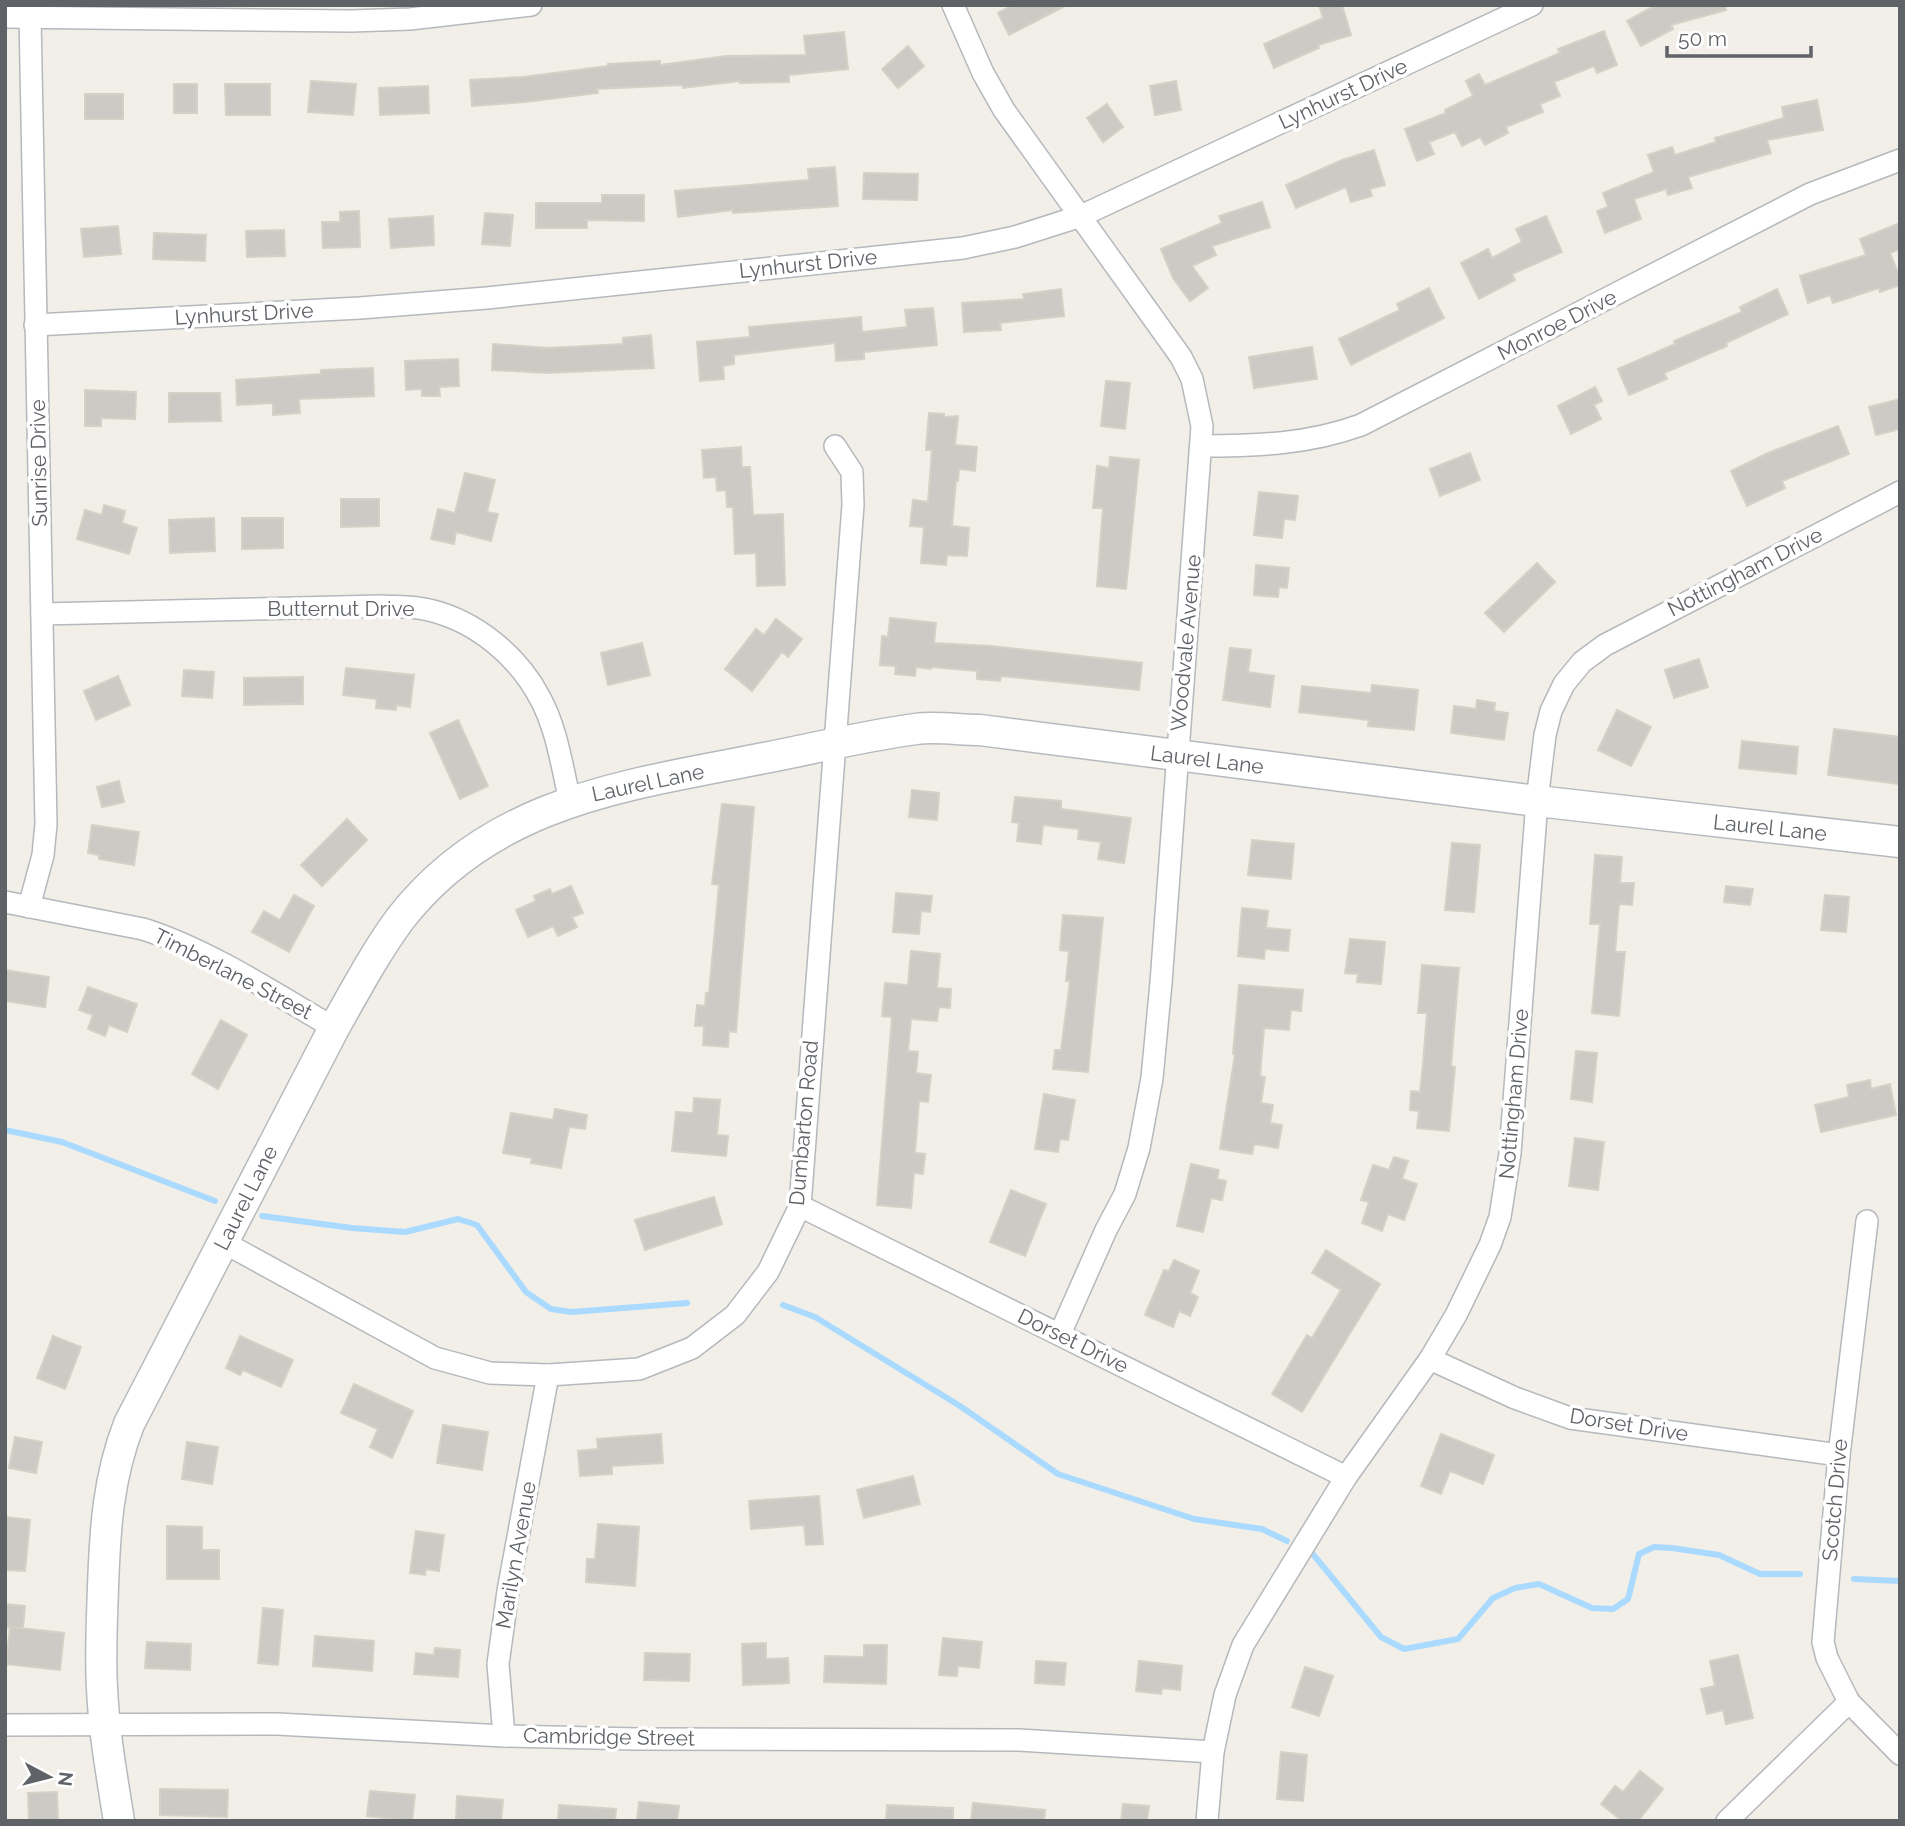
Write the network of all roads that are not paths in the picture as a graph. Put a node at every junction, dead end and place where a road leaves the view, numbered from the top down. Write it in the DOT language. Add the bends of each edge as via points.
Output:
graph roads {
  1 [pos="531,5"];
  2 [pos="953,5"];
  3 [pos="1532,5"];
  4 [pos="5,17"];
  5 [pos="30,17"];
  6 [pos="1900,160"];
  7 [pos="1081,216"];
  8 [pos="35,325"];
  9 [pos="835,446"];
  10 [pos="1202,446"];
  11 [pos="1900,492"];
  12 [pos="42,614"];
  13 [pos="834,745"];
  14 [pos="1177,757"];
  15 [pos="570,801"];
  16 [pos="1537,801"];
  17 [pos="1900,842"];
  18 [pos="5,902"];
  19 [pos="29,907"];
  20 [pos="334,1028"];
  21 [pos="800,1206"];
  22 [pos="1867,1221"];
  23 [pos="223,1241"];
  24 [pos="1060,1334"];
  25 [pos="1430,1359"];
  26 [pos="548,1375"];
  27 [pos="1839,1455"];
  28 [pos="1346,1477"];
  29 [pos="1849,1702"];
  30 [pos="5,1725"];
  31 [pos="106,1726"];
  32 [pos="504,1736"];
  33 [pos="1213,1752"];
  34 [pos="1900,1754"];
  35 [pos="119,1821"];
  36 [pos="1207,1821"];
  37 [pos="1727,1821"];
  1 -- 5 [label="street" via="351,21"];
  2 -- 7 [label="street, Woodvale Avenue" via="1004,110"];
  3 -- 7 [label="street, Lynhurst Drive"];
  4 -- 5 [label="street"];
  5 -- 8 [label="street, Sunrise Drive"];
  6 -- 10 [label="street, Monroe Drive" via="1810,194 1361,425 1282,444"];
  7 -- 8 [label="street, Lynhurst Drive" via="964,248 360,308"];
  7 -- 10 [label="street, Woodvale Avenue" via="1181,357 1196,394"];
  8 -- 12 [label="street, Sunrise Drive"];
  9 -- 13 [label="street, Dumbarton Road" via="852,472 853,505"];
  10 -- 14 [label="street, Woodvale Avenue"];
  11 -- 16 [label="street, Nottingham Drive" via="1605,645 1582,662 1551,711"];
  12 -- 15 [label="street, Butternut Drive" via="381,606 445,615 498,646 540,698 554,732"];
  12 -- 19 [label="street, Sunrise Drive" via="46,842"];
  13 -- 14 [label="street, Laurel Lane" via="918,728 979,730"];
  13 -- 15 [label="street, Laurel Lane"];
  13 -- 21 [label="street, Dumbarton Road"];
  14 -- 16 [label="street, Laurel Lane"];
  14 -- 24 [label="street, Woodvale Avenue" via="1152,1078 1139,1148 1125,1194"];
  15 -- 20 [label="street, Laurel Lane" via="490,840 418,898 369,965"];
  16 -- 17 [label="street, Laurel Lane"];
  16 -- 25 [label="street, Nottingham Drive" via="1506,1186 1490,1245 1463,1304"];
  18 -- 19 [label="street, Timberlane Street"];
  19 -- 20 [label="street, Timberlane Street" via="160,934"];
  20 -- 23 [label="street, Laurel Lane"];
  21 -- 24 [label="street, Dorset Drive"];
  21 -- 26 [label="street, Dumbarton Road" via="768,1272 735,1315 692,1348 639,1369"];
  22 -- 27 [label="street, Scotch Drive"];
  23 -- 26 [label="street, Dumbarton Road" via="435,1358 490,1373"];
  23 -- 31 [label="street, Laurel Lane" via="119,1449 108,1495 104,1553 102,1688"];
  24 -- 28 [label="street, Dorset Drive"];
  25 -- 27 [label="street, Dorset Drive" via="1570,1418"];
  25 -- 28 [label="street, Nottingham Drive"];
  26 -- 32 [label="street, Marilyn Avenue" via="498,1664"];
  27 -- 29 [label="street, Scotch Drive" via="1823,1642"];
  28 -- 33 [label="street, Nottingham Drive" via="1243,1645 1225,1695"];
  29 -- 34 [label="street, Scotch Drive"];
  29 -- 37 [label="street"];
  30 -- 31 [label="street, Cambridge Street"];
  31 -- 32 [label="street, Cambridge Street" via="277,1724"];
  31 -- 35 [label="street, Laurel Lane"];
  32 -- 33 [label="street, Cambridge Street" via="1019,1740"];
  33 -- 36 [label="street, Nottingham Drive"];
}
